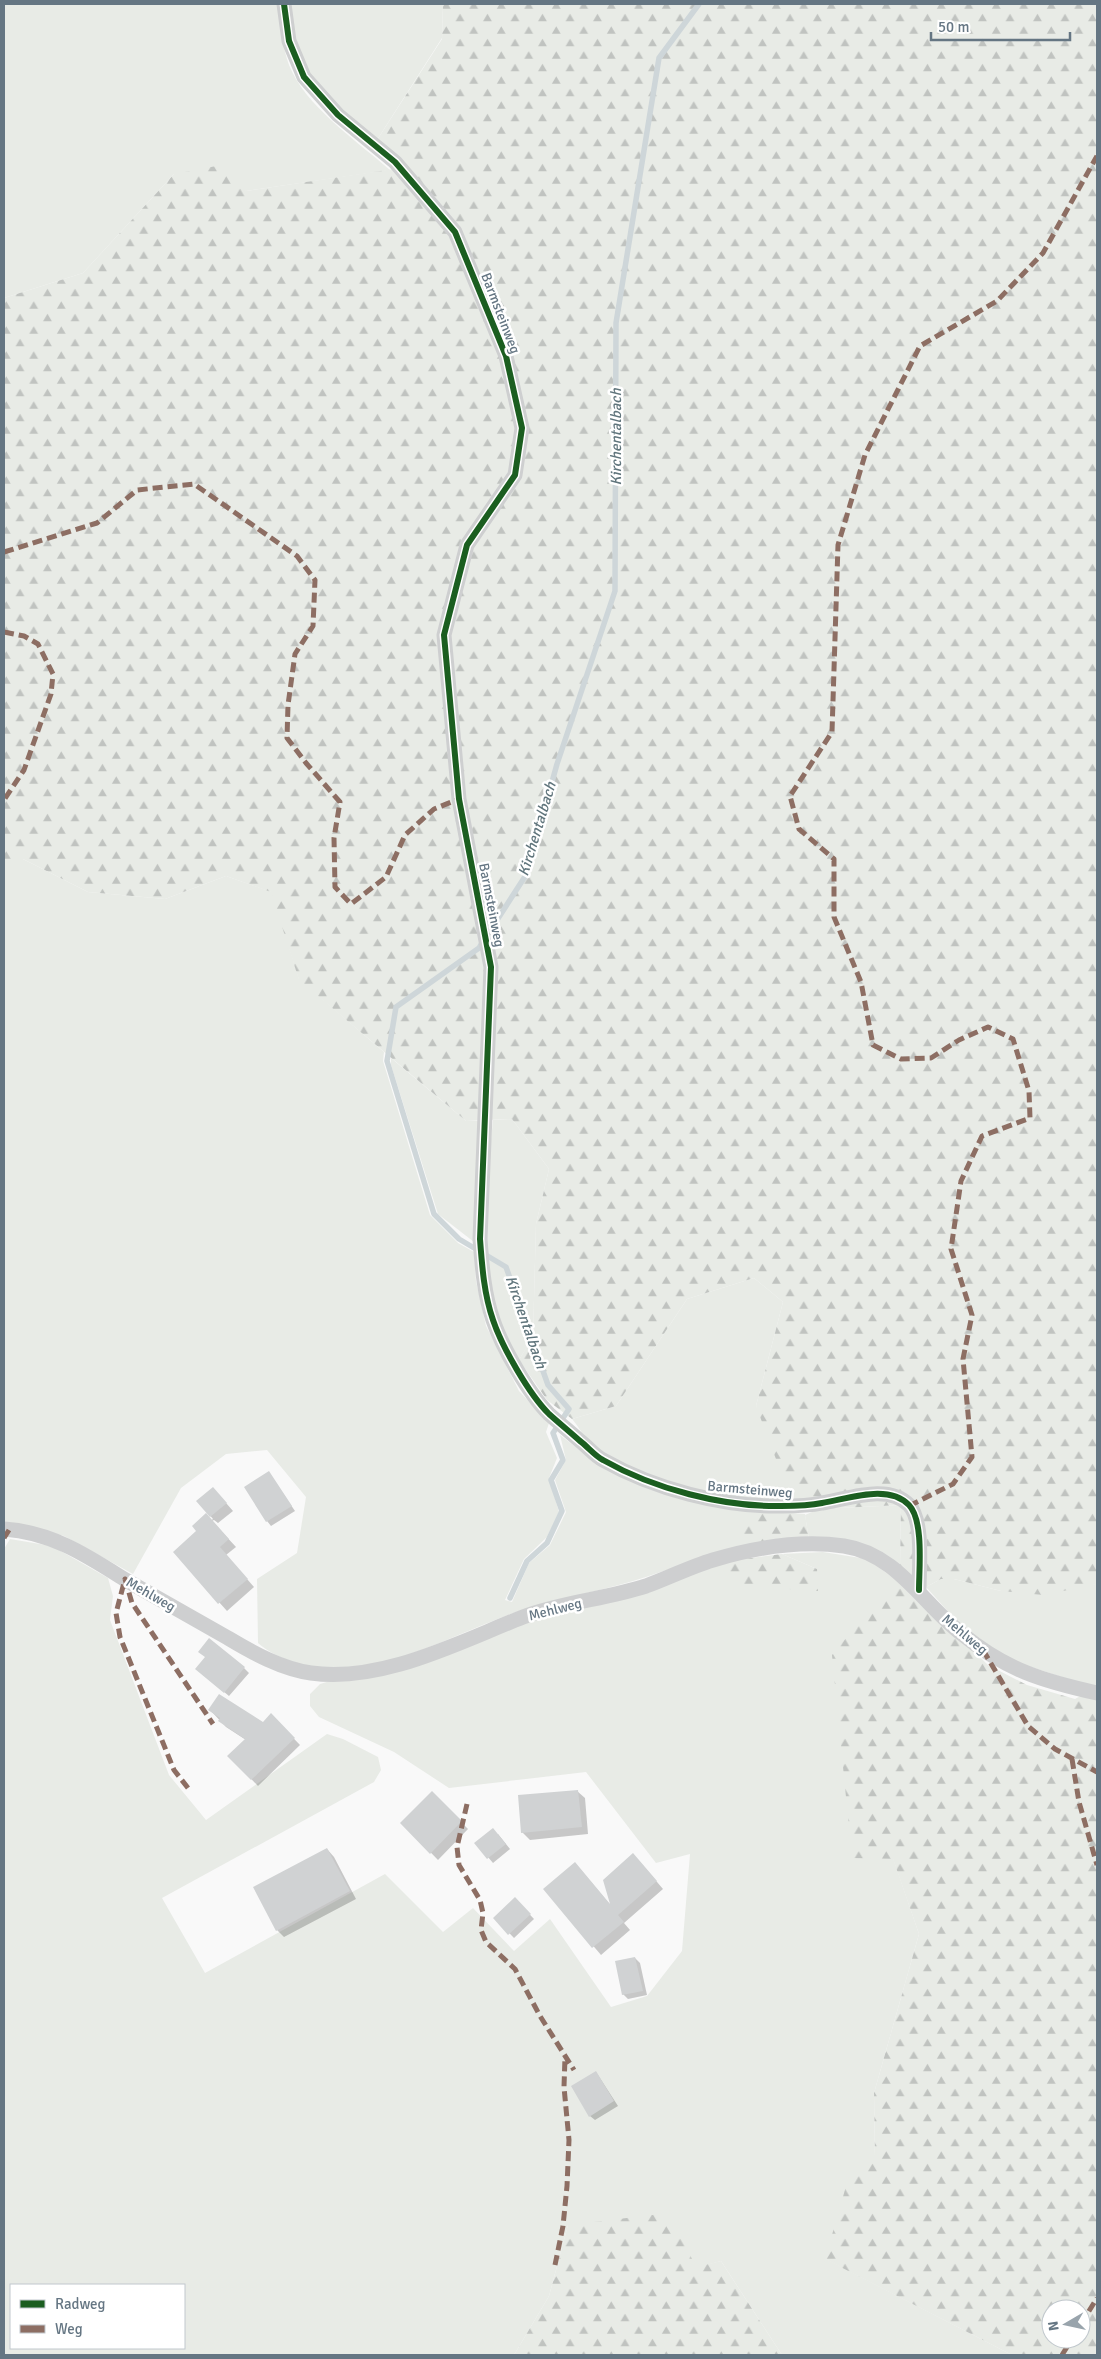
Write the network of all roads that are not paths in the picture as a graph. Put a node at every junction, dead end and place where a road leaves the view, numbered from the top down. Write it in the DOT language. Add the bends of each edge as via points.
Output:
graph roads {
  1 [pos="284,4"];
  2 [pos="4,1530"];
  3 [pos="919,1590"];
  4 [pos="1097,1693"];
  1 -- 3 [label="street, Barmsteinweg" via="289,41 304,77 338,115 395,162 455,232 506,356 522,428 515,475 467,545 444,635 459,799 492,967 480,1238 483,1280 493,1321 509,1358 548,1413 602,1460 654,1484 706,1499 778,1506 822,1503 865,1494 898,1497 915,1516"];
  2 -- 3 [label="street, Mehlweg" via="47,1538 80,1550 251,1652 308,1673 333,1675 407,1662 529,1615 645,1586 713,1560 752,1551 796,1545 845,1546 877,1557"];
  3 -- 4 [label="street, Mehlweg" via="958,1632 1006,1665 1048,1683"];
}
